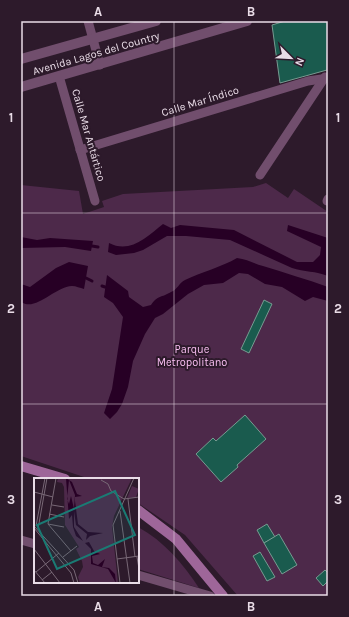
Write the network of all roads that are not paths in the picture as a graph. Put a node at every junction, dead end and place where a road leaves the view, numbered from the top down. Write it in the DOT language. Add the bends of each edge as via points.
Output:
graph roads {
  1 [pos="88,21"];
  2 [pos="156,21"];
  3 [pos="247,21"];
  4 [pos="93,39"];
  5 [pos="21,59"];
  6 [pos="100,65"];
  7 [pos="59,76"];
  8 [pos="327,78"];
  9 [pos="21,87"];
  10 [pos="80,150"];
  11 [pos="260,175"];
  12 [pos="95,201"];
  13 [pos="21,466"];
  14 [pos="62,478"];
  15 [pos="139,511"];
  16 [pos="21,540"];
  17 [pos="34,544"];
  18 [pos="139,574"];
  19 [pos="210,596"];
  20 [pos="223,596"];
  1 -- 4 [label="street"];
  2 -- 4 [label="street, Avenida Lagos del Country"];
  3 -- 6 [label="street, Avenida Lagos del Country"];
  4 -- 5 [label="street, Avenida Lagos del Country"];
  4 -- 6 [label="street"];
  6 -- 7 [label="street, Avenida Lagos del Country"];
  7 -- 9 [label="street, Avenida Lagos del Country"];
  7 -- 10 [label="street, Calle Mar Antártico"];
  8 -- 10 [label="street, Calle Mar Índico"];
  8 -- 11 [label="street"];
  10 -- 12 [label="street, Calle Mar Antártico"];
  13 -- 14 [label="main road"];
  15 -- 20 [label="main road" via="176,539"];
  16 -- 17 [label="street"];
  18 -- 19 [label="street"];
}
